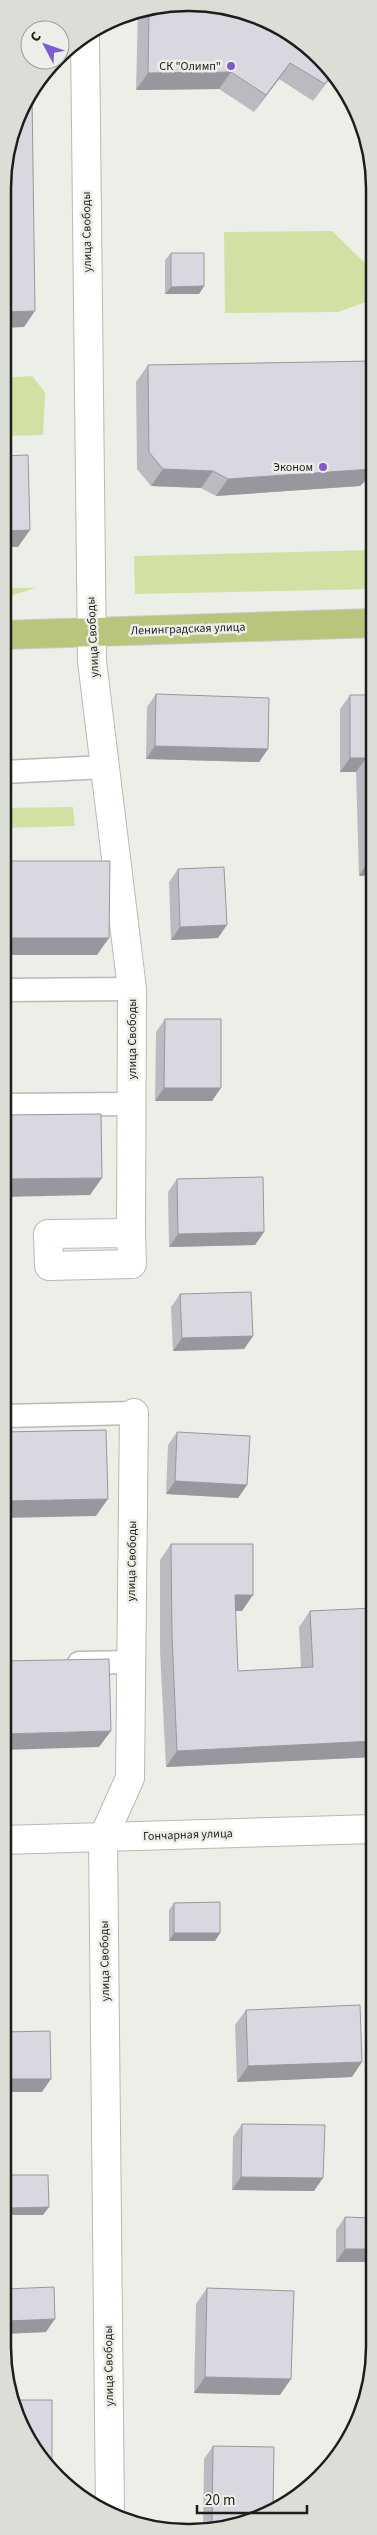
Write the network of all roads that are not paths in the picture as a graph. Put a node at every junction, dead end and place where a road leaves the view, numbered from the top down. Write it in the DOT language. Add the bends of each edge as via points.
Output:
graph roads {
  1 [pos="85,45"];
  2 [pos="366,623"];
  3 [pos="91,632"];
  4 [pos="11,635"];
  5 [pos="106,767"];
  6 [pos="11,772"];
  7 [pos="132,989"];
  8 [pos="11,990"];
  9 [pos="132,1104"];
  10 [pos="11,1105"];
  11 [pos="131,1234"];
  12 [pos="134,1413"];
  13 [pos="11,1416"];
  14 [pos="131,1662"];
  15 [pos="62,1663"];
  16 [pos="366,1829"];
  17 [pos="103,1838"];
  18 [pos="11,1840"];
  19 [pos="110,2505"];
  1 -- 3 [label="street, улица Свободы"];
  2 -- 3 [label="main road, Ленинградская улица"];
  3 -- 4 [label="main road, Ленинградская улица"];
  3 -- 5 [label="street, улица Свободы"];
  5 -- 6 [label="lane"];
  5 -- 7 [label="street, улица Свободы"];
  7 -- 8 [label="lane"];
  7 -- 9 [label="street, улица Свободы"];
  9 -- 10 [label="lane"];
  9 -- 11 [label="street, улица Свободы"];
  12 -- 13 [label="lane"];
  12 -- 14 [label="street, улица Свободы"];
  14 -- 15 [label="lane"];
  14 -- 17 [label="street, улица Свободы" via="130,1778"];
  16 -- 17 [label="street, Гончарная улица"];
  17 -- 18 [label="street, Гончарная улица"];
  17 -- 19 [label="street, улица Свободы"];
}
